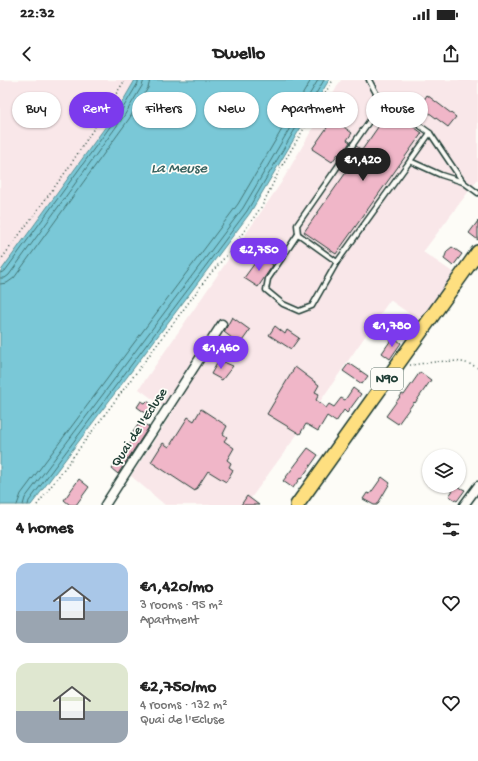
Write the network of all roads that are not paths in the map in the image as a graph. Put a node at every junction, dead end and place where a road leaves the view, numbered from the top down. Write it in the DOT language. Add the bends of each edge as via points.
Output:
graph roads {
  1 [pos="369,80"];
  2 [pos="375,92"];
  3 [pos="366,126"];
  4 [pos="423,128"];
  5 [pos="430,133"];
  6 [pos="410,161"];
  7 [pos="463,182"];
  8 [pos="478,193"];
  9 [pos="298,234"];
  10 [pos="478,252"];
  11 [pos="337,262"];
  12 [pos="222,324"];
  13 [pos="478,486"];
  14 [pos="105,505"];
  15 [pos="297,505"];
  16 [pos="464,505"];
  1 -- 2 [label="lane"];
  3 -- 9 [label="lane" via="297,225"];
  4 -- 5 [label="lane"];
  5 -- 6 [label="lane"];
  5 -- 7 [label="lane"];
  6 -- 7 [label="lane"];
  6 -- 11 [label="lane"];
  7 -- 8 [label="lane"];
  9 -- 11 [label="lane"];
  9 -- 11 [label="lane" via="268,279 266,290 283,304 299,311 312,306"];
  10 -- 15 [label="main road, N90"];
  12 -- 14 [label="street, Quai de l'Ecluse"];
  13 -- 16 [label="street"];
}
